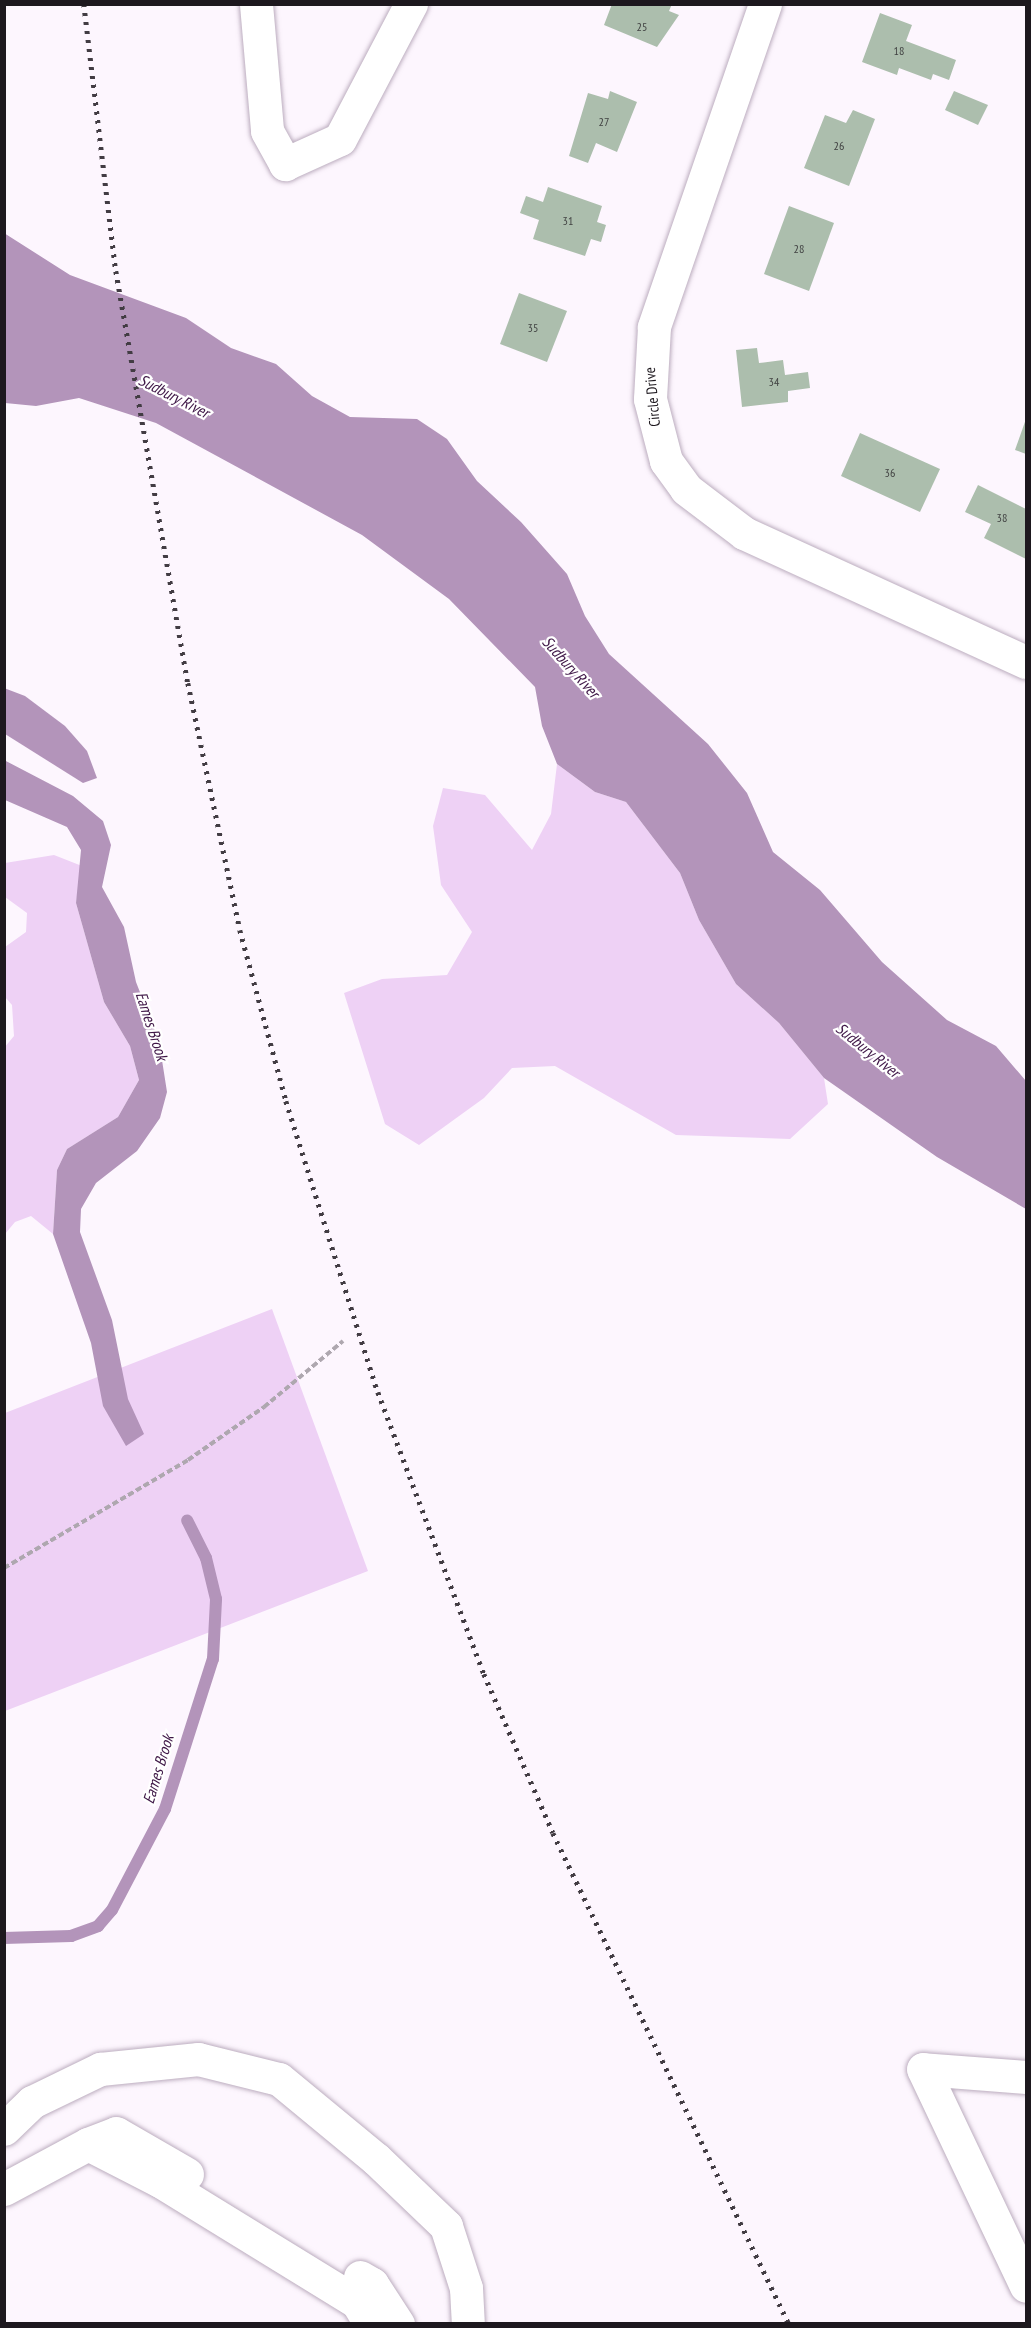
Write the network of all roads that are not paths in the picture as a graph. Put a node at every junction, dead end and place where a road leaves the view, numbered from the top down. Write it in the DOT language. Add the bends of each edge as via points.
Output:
graph roads {
  1 [pos="256,4"];
  2 [pos="411,4"];
  3 [pos="765,4"];
  4 [pos="1026,662"];
  5 [pos="1026,2077"];
  6 [pos="4,2129"];
  7 [pos="88,2144"];
  8 [pos="4,2189"];
  9 [pos="1026,2286"];
  10 [pos="370,2324"];
  11 [pos="398,2324"];
  12 [pos="468,2324"];
  1 -- 2 [label="street" via="267,131 285,164 340,139"];
  3 -- 4 [label="street, Circle Drive" via="654,327 650,399 666,461 686,489 744,533"];
  5 -- 9 [label="street" via="923,2069"];
  6 -- 12 [label="street" via="32,2102 100,2070 198,2059 279,2079 376,2159 447,2226 466,2288"];
  7 -- 8 [label="street"];
  7 -- 10 [label="street" via="160,2181 357,2302"];
  7 -- 11 [label="street" via="116,2133 141,2144 234,2205 372,2284"];
}
